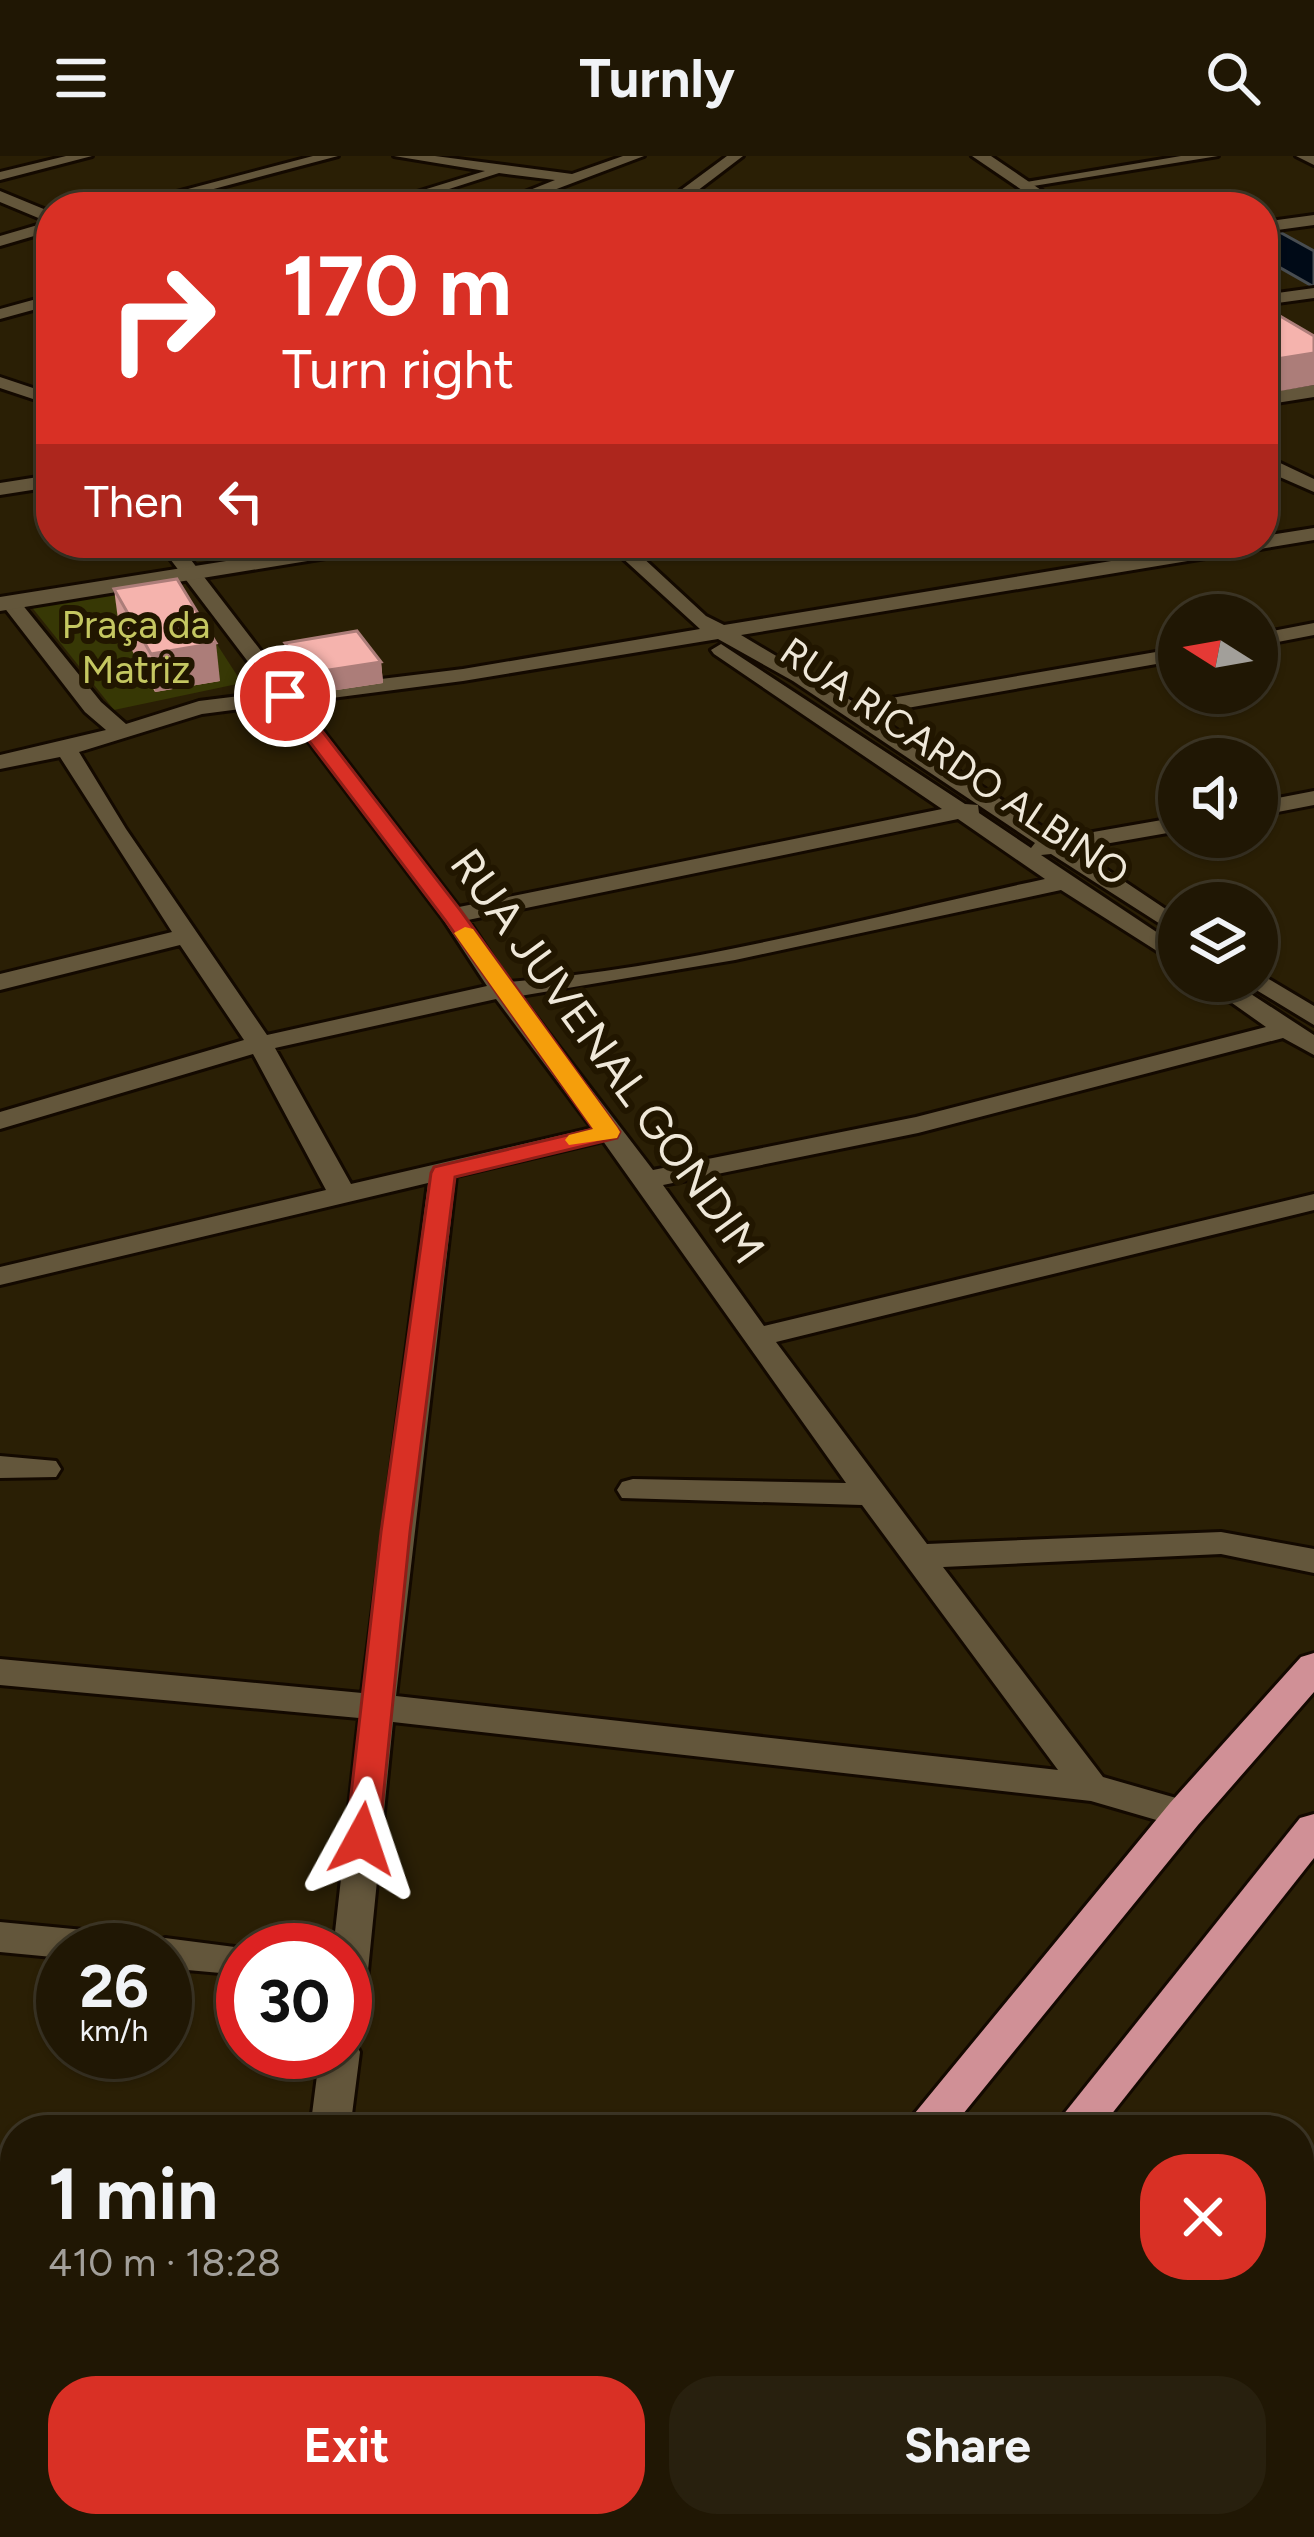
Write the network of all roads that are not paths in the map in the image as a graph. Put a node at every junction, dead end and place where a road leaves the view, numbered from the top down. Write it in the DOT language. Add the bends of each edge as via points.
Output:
graph roads {
  1 [pos="85,156"];
  2 [pos="331,156"];
  3 [pos="401,156"];
  4 [pos="637,156"];
  5 [pos="736,156"];
  6 [pos="980,156"];
  7 [pos="1210,156"];
  8 [pos="1303,156"];
  9 [pos="1314,161"];
  10 [pos="508,170"];
  11 [pos="0,176"];
  12 [pos="570,178"];
  13 [pos="1021,184"];
  14 [pos="188,192"];
  15 [pos="430,192"];
  16 [pos="534,192"];
  17 [pos="687,192"];
  18 [pos="1034,192"];
  19 [pos="0,196"];
  20 [pos="36,214"];
  21 [pos="1314,220"];
  22 [pos="1278,225"];
  23 [pos="36,228"];
  24 [pos="0,242"];
  25 [pos="1314,292"];
  26 [pos="1278,298"];
  27 [pos="36,304"];
  28 [pos="0,314"];
  29 [pos="1314,391"];
  30 [pos="1278,397"];
  31 [pos="1314,401"];
  32 [pos="1278,407"];
  33 [pos="1278,469"];
  34 [pos="36,483"];
  35 [pos="1314,486"];
  36 [pos="0,488"];
  37 [pos="1314,534"];
  38 [pos="1278,539"];
  39 [pos="178,558"];
  40 [pos="288,558"];
  41 [pos="632,558"];
  42 [pos="1159,558"];
  43 [pos="188,574"];
  44 [pos="5,603"];
  45 [pos="1314,629"];
  46 [pos="709,630"];
  47 [pos="1286,634"];
  48 [pos="1278,636"];
  49 [pos="1314,650"];
  50 [pos="1158,657"];
  51 [pos="285,696"];
  52 [pos="854,711"];
  53 [pos="121,731"];
  54 [pos="67,749"];
  55 [pos="0,762"];
  56 [pos="1314,798"];
  57 [pos="990,804"];
  58 [pos="1278,805"];
  59 [pos="959,813"];
  60 [pos="1158,828"];
  61 [pos="1052,847"];
  62 [pos="1019,852"];
  63 [pos="1064,882"];
  64 [pos="453,916"];
  65 [pos="1158,930"];
  66 [pos="1158,934"];
  67 [pos="190,935"];
  68 [pos="0,982"];
  69 [pos="502,990"];
  70 [pos="1278,994"];
  71 [pos="1246,1002"];
  72 [pos="1314,1017"];
  73 [pos="1287,1029"];
  74 [pos="260,1044"];
  75 [pos="1314,1047"];
  76 [pos="0,1120"];
  77 [pos="608,1132"];
  78 [pos="443,1173"];
  79 [pos="646,1180"];
  80 [pos="343,1196"];
  81 [pos="1314,1202"];
  82 [pos="0,1276"];
  83 [pos="755,1338"];
  84 [pos="0,1467"];
  85 [pos="45,1469"];
  86 [pos="633,1490"];
  87 [pos="873,1494"];
  88 [pos="922,1556"];
  89 [pos="1314,1562"];
  90 [pos="1314,1667"];
  91 [pos="0,1672"];
  92 [pos="375,1707"];
  93 [pos="1091,1786"];
  94 [pos="1184,1814"];
  95 [pos="1314,1828"];
  96 [pos="352,1923"];
  97 [pos="0,1937"];
  98 [pos="36,1940"];
  99 [pos="337,2079"];
  100 [pos="333,2115"];
  101 [pos="935,2115"];
  102 [pos="1085,2115"];
  1 -- 11 [label="street"];
  2 -- 14 [label="street"];
  3 -- 10 [label="street"];
  4 -- 12 [label="street"];
  5 -- 17 [label="street"];
  6 -- 13 [label="main road"];
  7 -- 13 [label="street"];
  8 -- 9 [label="street"];
  10 -- 12 [label="street"];
  10 -- 15 [label="street"];
  12 -- 16 [label="street"];
  13 -- 18 [label="main road"];
  19 -- 20 [label="street"];
  21 -- 22 [label="street"];
  23 -- 24 [label="street"];
  25 -- 26 [label="street"];
  27 -- 28 [label="street"];
  29 -- 30 [label="main road"];
  31 -- 32 [label="main road"];
  33 -- 35 [label="street"];
  34 -- 36 [label="street"];
  37 -- 38 [label="street"];
  39 -- 43 [label="street, RUA JUVENAL GONDIM"];
  40 -- 43 [label="main road"];
  41 -- 46 [label="street, RUA RICARDO ALBINO"];
  42 -- 46 [label="street"];
  43 -- 44 [label="main road"];
  43 -- 51 [label="street, RUA JUVENAL GONDIM"];
  44 -- 53 [label="street"];
  45 -- 47 [label="street"];
  46 -- 51 [label="street" via="419,682"];
  46 -- 52 [label="street, RUA RICARDO ALBINO"];
  46 -- 59 [label="street, RUA RICARDO ALBINO"];
  47 -- 48 [label="street"];
  47 -- 49 [label="street"];
  50 -- 52 [label="street"];
  51 -- 53 [label="street" via="199,708"];
  51 -- 64 [label="street, RUA JUVENAL GONDIM"];
  52 -- 57 [label="street, RUA RICARDO ALBINO"];
  53 -- 54 [label="street"];
  54 -- 55 [label="street"];
  54 -- 67 [label="street"];
  56 -- 58 [label="street"];
  57 -- 59 [label="street"];
  57 -- 61 [label="street, RUA RICARDO ALBINO"];
  59 -- 62 [label="street, RUA RICARDO ALBINO"];
  59 -- 64 [label="street"];
  60 -- 61 [label="street"];
  61 -- 62 [label="street"];
  61 -- 65 [label="street, RUA RICARDO ALBINO"];
  62 -- 63 [label="street, RUA RICARDO ALBINO"];
  63 -- 66 [label="street, RUA RICARDO ALBINO"];
  63 -- 69 [label="street" via="735,953"];
  64 -- 69 [label="street, RUA JUVENAL GONDIM"];
  67 -- 68 [label="street"];
  67 -- 74 [label="street"];
  69 -- 74 [label="street"];
  69 -- 77 [label="street, RUA JUVENAL GONDIM"];
  70 -- 72 [label="street"];
  71 -- 73 [label="street"];
  73 -- 75 [label="street"];
  73 -- 79 [label="street" via="918,1125"];
  74 -- 76 [label="street"];
  74 -- 80 [label="street"];
  77 -- 78 [label="street"];
  77 -- 79 [label="street, RUA JUVENAL GONDIM"];
  78 -- 80 [label="street"];
  78 -- 92 [label="street"];
  79 -- 83 [label="street, RUA JUVENAL GONDIM"];
  80 -- 82 [label="street"];
  81 -- 83 [label="street"];
  83 -- 87 [label="street, RUA JUVENAL GONDIM"];
  84 -- 85 [label="street"];
  86 -- 87 [label="street"];
  87 -- 88 [label="street, RUA JUVENAL GONDIM"];
  88 -- 89 [label="street" via="1221,1543"];
  88 -- 93 [label="street, RUA JUVENAL GONDIM"];
  90 -- 94 [label="highway"];
  91 -- 92 [label="street"];
  92 -- 93 [label="street"];
  92 -- 96 [label="street"];
  93 -- 94 [label="street"];
  94 -- 101 [label="highway"];
  95 -- 102 [label="highway"];
  97 -- 98 [label="street"];
  99 -- 100 [label="street"];
}
